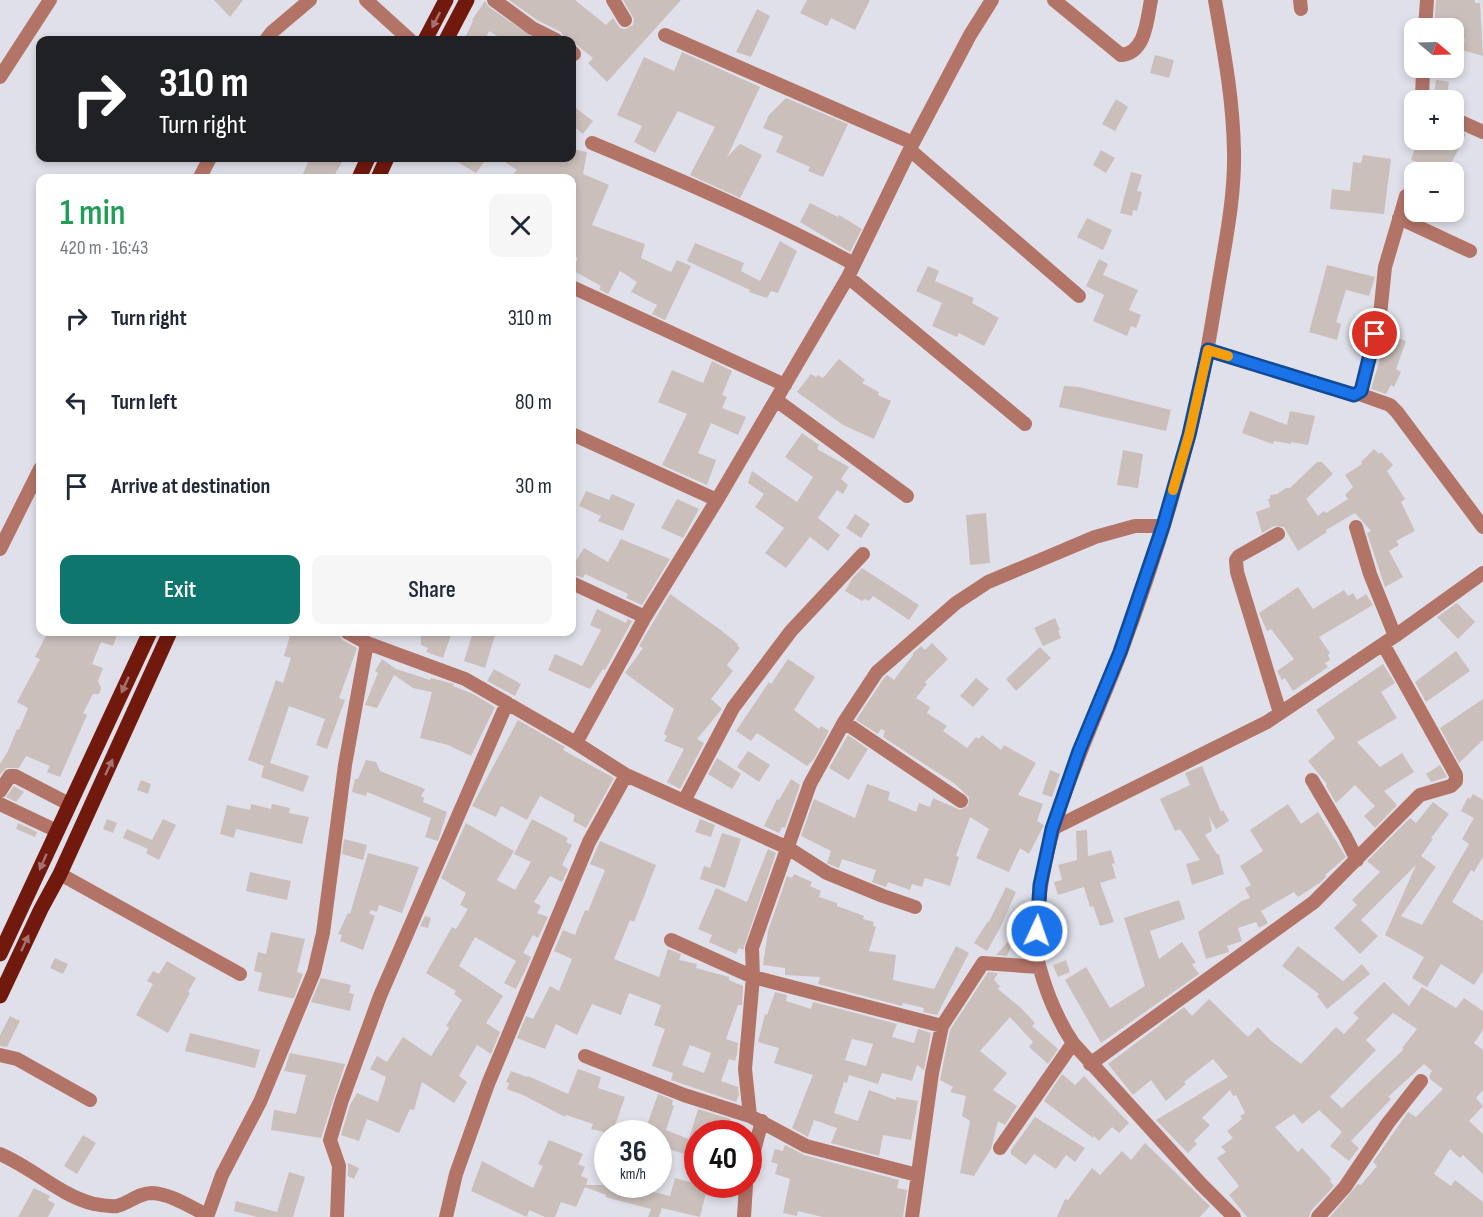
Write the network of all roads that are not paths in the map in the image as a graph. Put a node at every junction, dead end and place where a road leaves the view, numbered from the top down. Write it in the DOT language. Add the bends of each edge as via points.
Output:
graph roads {
  1 [pos="50,0"];
  2 [pos="310,0"];
  3 [pos="366,0"];
  4 [pos="446,0"];
  5 [pos="466,0"];
  6 [pos="494,0"];
  7 [pos="613,0"];
  8 [pos="992,0"];
  9 [pos="1054,0"];
  10 [pos="1151,0"];
  11 [pos="1215,0"];
  12 [pos="1427,0"];
  13 [pos="1426,18"];
  14 [pos="625,20"];
  15 [pos="665,35"];
  16 [pos="269,36"];
  17 [pos="406,36"];
  18 [pos="427,36"];
  19 [pos="448,36"];
  20 [pos="548,36"];
  21 [pos="0,77"];
  22 [pos="1464,123"];
  23 [pos="1483,132"];
  24 [pos="592,143"];
  25 [pos="912,147"];
  26 [pos="1404,202"];
  27 [pos="1399,218"];
  28 [pos="1470,251"];
  29 [pos="851,270"];
  30 [pos="576,289"];
  31 [pos="1079,296"];
  32 [pos="1208,350"];
  33 [pos="785,385"];
  34 [pos="1359,394"];
  35 [pos="776,400"];
  36 [pos="1025,424"];
  37 [pos="576,436"];
  38 [pos="36,477"];
  39 [pos="907,496"];
  40 [pos="717,500"];
  41 [pos="1163,526"];
  42 [pos="1356,527"];
  43 [pos="1483,527"];
  44 [pos="1278,534"];
  45 [pos="0,549"];
  46 [pos="863,554"];
  47 [pos="1483,573"];
  48 [pos="576,585"];
  49 [pos="645,617"];
  50 [pos="148,636"];
  51 [pos="168,636"];
  52 [pos="354,636"];
  53 [pos="1395,636"];
  54 [pos="367,643"];
  55 [pos="1383,644"];
  56 [pos="507,703"];
  57 [pos="1280,713"];
  58 [pos="844,722"];
  59 [pos="576,742"];
  60 [pos="626,775"];
  61 [pos="1312,780"];
  62 [pos="0,791"];
  63 [pos="684,801"];
  64 [pos="961,801"];
  65 [pos="0,804"];
  66 [pos="69,804"];
  67 [pos="1052,829"];
  68 [pos="57,831"];
  69 [pos="788,848"];
  70 [pos="1357,861"];
  71 [pos="60,874"];
  72 [pos="915,907"];
  73 [pos="671,940"];
  74 [pos="0,954"];
  75 [pos="1039,967"];
  76 [pos="240,974"];
  77 [pos="753,976"];
  78 [pos="0,996"];
  79 [pos="942,1026"];
  80 [pos="1073,1043"];
  81 [pos="0,1055"];
  82 [pos="585,1056"];
  83 [pos="1090,1064"];
  84 [pos="1421,1082"];
  85 [pos="90,1100"];
  86 [pos="756,1118"];
  87 [pos="1000,1148"];
  88 [pos="0,1154"];
  89 [pos="918,1175"];
  90 [pos="745,1198"];
  91 [pos="207,1216"];
  92 [pos="337,1217"];
  93 [pos="446,1217"];
  94 [pos="744,1217"];
  95 [pos="912,1217"];
  96 [pos="1234,1217"];
  97 [pos="1318,1217"];
  1 -- 21 [label="street"];
  2 -- 16 [label="street"];
  3 -- 17 [label="street"];
  4 -- 18 [label="main road, one-way"];
  5 -- 19 [label="main road"];
  6 -- 20 [label="street"];
  7 -- 14 [label="street"];
  8 -- 25 [label="street"];
  9 -- 10 [label="street" via="1121,55 1137,47 1142,39"];
  11 -- 32 [label="street" via="1232,95 1234,154"];
  12 -- 13 [label="street"];
  15 -- 25 [label="street"];
  22 -- 23 [label="street"];
  24 -- 29 [label="street" via="799,234"];
  25 -- 29 [label="street"];
  25 -- 31 [label="street"];
  26 -- 27 [label="street"];
  27 -- 28 [label="street"];
  27 -- 34 [label="street"];
  29 -- 33 [label="street"];
  29 -- 36 [label="street"];
  30 -- 33 [label="street"];
  32 -- 34 [label="street"];
  32 -- 41 [label="street"];
  33 -- 35 [label="street"];
  34 -- 43 [label="street" via="1390,405 1397,412"];
  35 -- 39 [label="street"];
  35 -- 40 [label="street"];
  37 -- 40 [label="street"];
  38 -- 45 [label="street"];
  40 -- 49 [label="street"];
  41 -- 58 [label="street" via="1135,526 1095,537 988,582 956,603 877,672"];
  41 -- 67 [label="street"];
  42 -- 53 [label="street"];
  44 -- 57 [label="street" via="1236,560"];
  46 -- 63 [label="street" via="791,632 733,708"];
  47 -- 53 [label="street"];
  48 -- 49 [label="street"];
  49 -- 59 [label="street"];
  50 -- 66 [label="main road, one-way"];
  71 -- 51 [label="main road, one-way"];
  52 -- 54 [label="street"];
  53 -- 55 [label="street"];
  54 -- 56 [label="street" via="465,678"];
  54 -- 91 [label="street" via="314,972"];
  55 -- 57 [label="street"];
  55 -- 70 [label="street" via="1456,781 1420,795"];
  56 -- 59 [label="street"];
  56 -- 92 [label="street" via="380,996 342,1100 330,1140 339,1166"];
  57 -- 67 [label="street"];
  58 -- 64 [label="street"];
  58 -- 69 [label="street" via="810,784"];
  59 -- 60 [label="street"];
  60 -- 63 [label="street"];
  60 -- 93 [label="street" via="589,842 481,1102 449,1196"];
  61 -- 70 [label="street"];
  62 -- 66 [label="street" via="10,776 15,776"];
  63 -- 69 [label="street"];
  65 -- 68 [label="street"];
  66 -- 68 [label="main road"];
  67 -- 75 [label="street" via="1040,885"];
  68 -- 74 [label="main road, one-way"];
  69 -- 72 [label="street" via="828,873"];
  69 -- 77 [label="street" via="752,948"];
  70 -- 83 [label="street" via="1314,902"];
  71 -- 76 [label="street"];
  78 -- 71 [label="main road, one-way"];
  73 -- 77 [label="street"];
  75 -- 79 [label="street" via="983,963"];
  75 -- 80 [label="street"];
  77 -- 79 [label="street"];
  77 -- 86 [label="street" via="745,1069"];
  79 -- 89 [label="street"];
  80 -- 83 [label="street"];
  80 -- 87 [label="street"];
  81 -- 85 [label="street" via="17,1059"];
  82 -- 86 [label="street"];
  83 -- 96 [label="street"];
  84 -- 97 [label="street" via="1345,1188"];
  86 -- 89 [label="street" via="806,1146"];
  88 -- 91 [label="street" via="72,1197 117,1206 151,1193 164,1195"];
  89 -- 95 [label="street"];
  90 -- 94 [label="street"];
}
